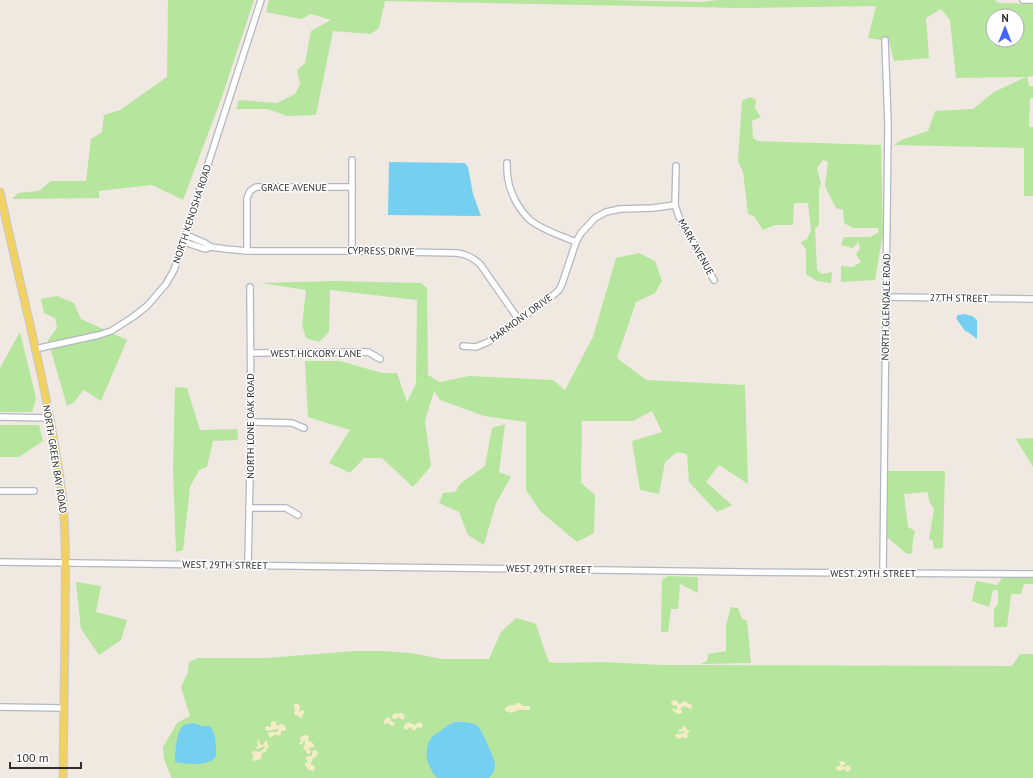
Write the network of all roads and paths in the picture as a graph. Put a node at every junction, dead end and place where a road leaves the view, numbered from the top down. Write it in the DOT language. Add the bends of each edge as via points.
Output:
graph roads {
  1 [pos="261,0"];
  2 [pos="1024,0"];
  3 [pos="1033,0"];
  4 [pos="885,40"];
  5 [pos="352,160"];
  6 [pos="507,163"];
  7 [pos="676,166"];
  8 [pos="352,187"];
  9 [pos="0,192"];
  10 [pos="676,205"];
  11 [pos="186,235"];
  12 [pos="184,242"];
  13 [pos="576,242"];
  14 [pos="210,247"];
  15 [pos="247,250"];
  16 [pos="352,251"];
  17 [pos="714,280"];
  18 [pos="250,287"];
  19 [pos="886,297"];
  20 [pos="1033,299"];
  21 [pos="520,320"];
  22 [pos="463,346"];
  23 [pos="35,349"];
  24 [pos="251,353"];
  25 [pos="380,359"];
  26 [pos="0,417"];
  27 [pos="50,418"];
  28 [pos="251,422"];
  29 [pos="304,428"];
  30 [pos="0,491"];
  31 [pos="34,491"];
  32 [pos="249,508"];
  33 [pos="298,515"];
  34 [pos="0,562"];
  35 [pos="66,563"];
  36 [pos="248,565"];
  37 [pos="883,573"];
  38 [pos="1033,574"];
  39 [pos="0,707"];
  40 [pos="64,708"];
  41 [pos="63,778"];
  1 -- 11 [label="street, NORTH KENOSHA ROAD"];
  2 -- 3 [label="street"];
  4 -- 19 [label="street, NORTH GLENDALE ROAD" via="888,124"];
  5 -- 8 [label="street"];
  6 -- 13 [label="street" via="512,192 530,220"];
  7 -- 10 [label="street, MARK AVENUE"];
  8 -- 15 [label="street, GRACE AVENUE" via="256,187 250,191 248,198"];
  8 -- 16 [label="street"];
  9 -- 23 [label="main road, NORTH GREEN BAY ROAD"];
  10 -- 13 [label="street, HARMONY DRIVE" via="606,212 592,220"];
  10 -- 17 [label="street, MARK AVENUE"];
  11 -- 12 [label="street, NORTH KENOSHA ROAD"];
  11 -- 14 [label="street, CYPRESS DRIVE"];
  12 -- 14 [label="street, CYPRESS DRIVE" via="205,249"];
  12 -- 23 [label="street, NORTH KENOSHA ROAD" via="166,284 147,306 133,317 99,335"];
  13 -- 21 [label="street, HARMONY DRIVE" via="559,290"];
  14 -- 15 [label="street, CYPRESS DRIVE"];
  15 -- 16 [label="street, CYPRESS DRIVE"];
  16 -- 21 [label="street, CYPRESS DRIVE" via="449,252 472,257 480,264"];
  18 -- 24 [label="street, NORTH LONE OAK ROAD"];
  19 -- 20 [label="street, 27TH STREET"];
  19 -- 37 [label="street, NORTH GLENDALE ROAD"];
  21 -- 22 [label="street, HARMONY DRIVE" via="488,342 476,347"];
  23 -- 27 [label="main road, NORTH GREEN BAY ROAD"];
  24 -- 25 [label="street, WEST HICKORY LANE" via="368,352"];
  24 -- 28 [label="street, NORTH LONE OAK ROAD"];
  26 -- 27 [label="street"];
  27 -- 35 [label="main road, NORTH GREEN BAY ROAD" via="62,494"];
  28 -- 29 [label="street" via="292,423"];
  28 -- 32 [label="street, NORTH LONE OAK ROAD"];
  30 -- 31 [label="street"];
  32 -- 33 [label="street" via="286,508"];
  32 -- 36 [label="street, NORTH LONE OAK ROAD"];
  34 -- 35 [label="street, WEST 29TH STREET"];
  35 -- 36 [label="street, WEST 29TH STREET"];
  35 -- 40 [label="main road, NORTH GREEN BAY ROAD"];
  36 -- 37 [label="street, WEST 29TH STREET"];
  37 -- 38 [label="street, WEST 29TH STREET"];
  39 -- 40 [label="street"];
  40 -- 41 [label="main road, NORTH GREEN BAY ROAD"];
}
